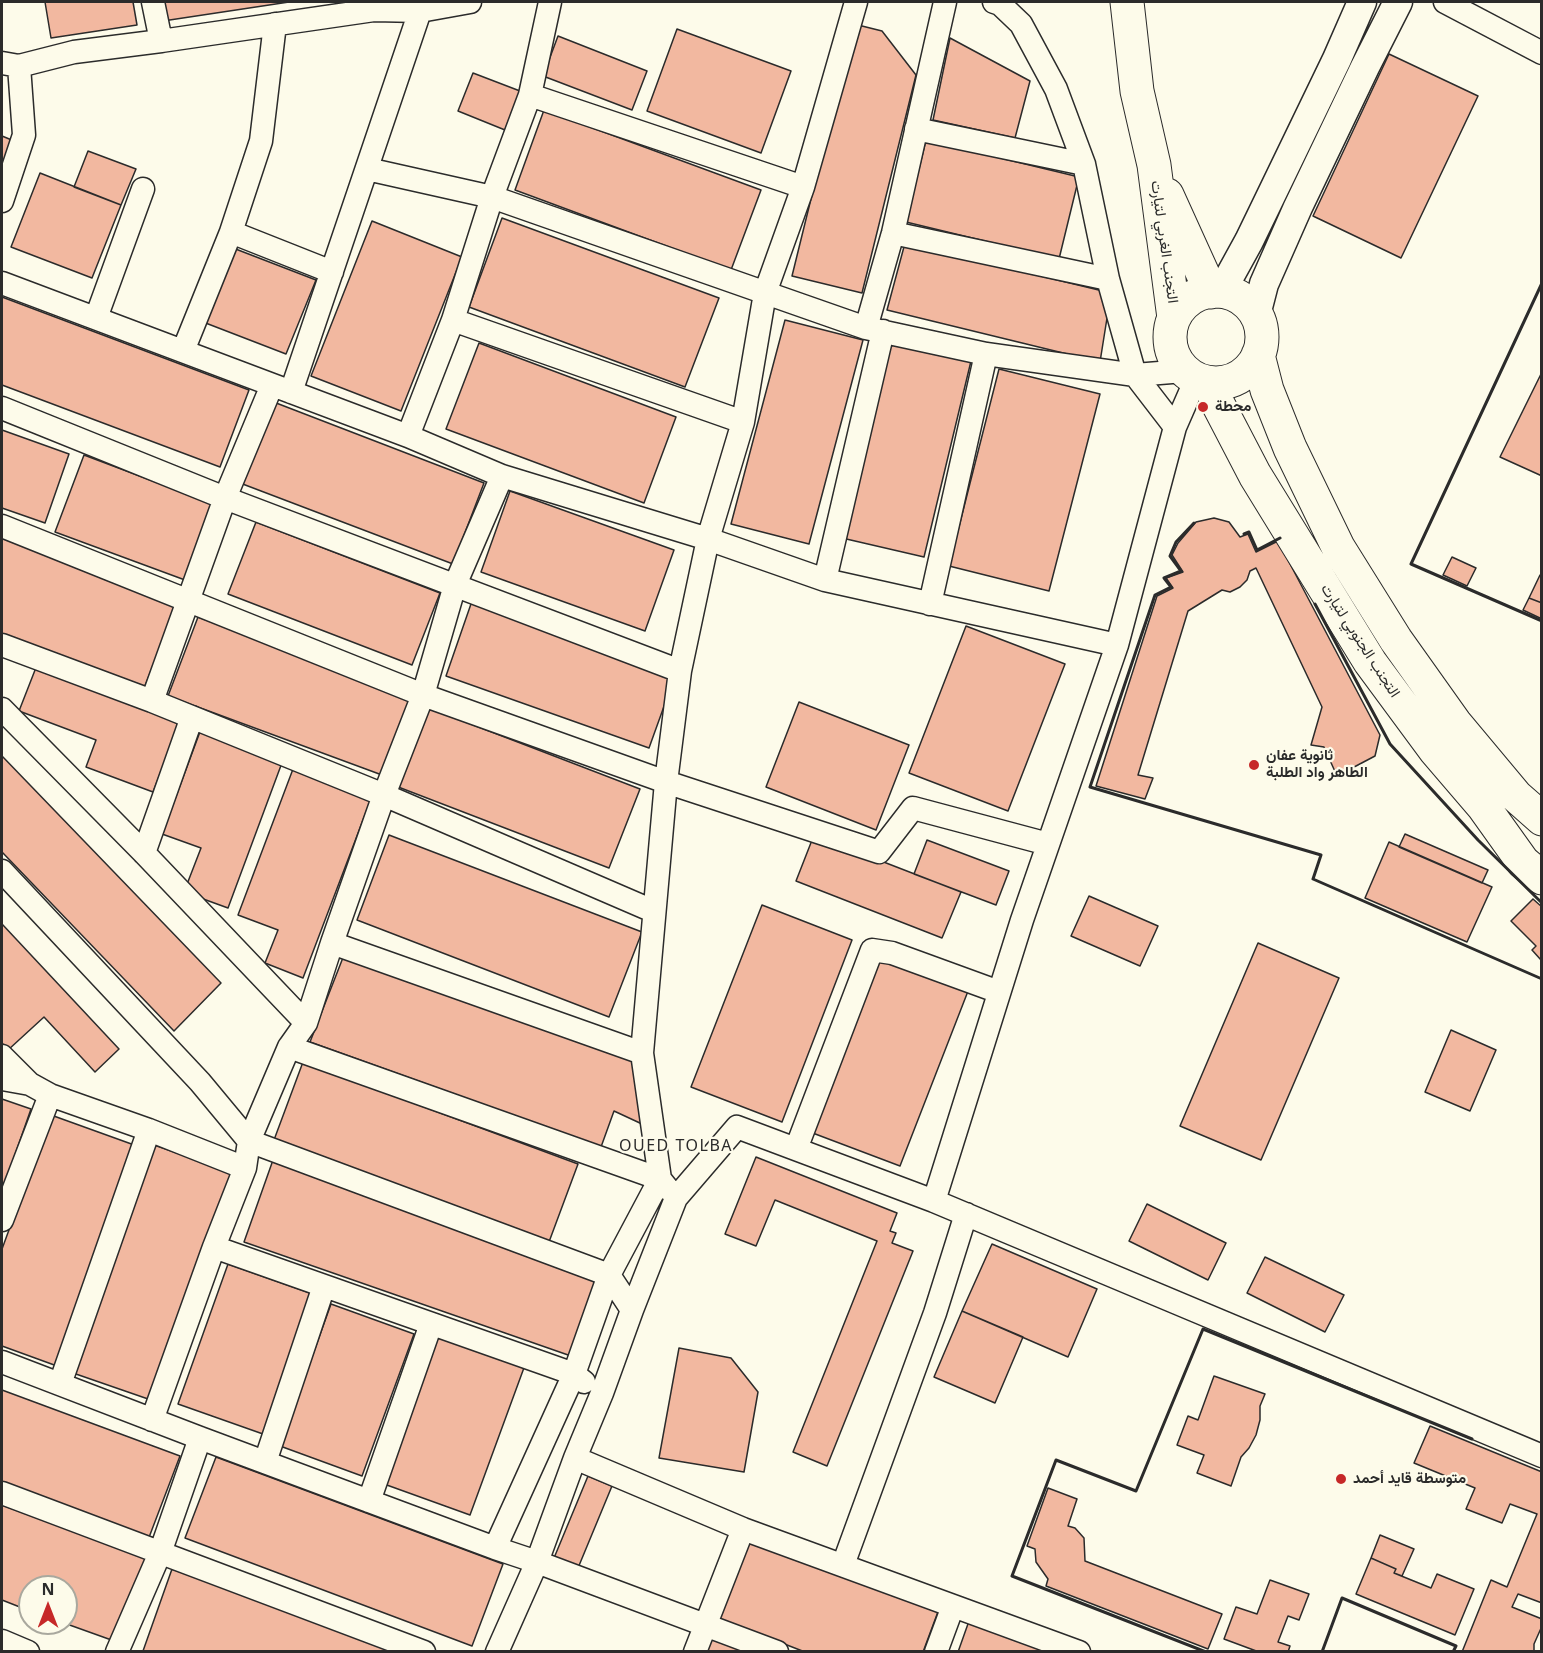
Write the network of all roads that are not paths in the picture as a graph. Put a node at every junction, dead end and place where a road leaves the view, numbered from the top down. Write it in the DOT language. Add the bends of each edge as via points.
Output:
graph roads {
  1 [pos="153,2"];
  2 [pos="470,2"];
  3 [pos="550,2"];
  4 [pos="856,2"];
  5 [pos="945,2"];
  6 [pos="994,2"];
  7 [pos="1127,2"];
  8 [pos="1362,2"];
  9 [pos="1398,2"];
  10 [pos="1444,2"];
  11 [pos="373,6"];
  12 [pos="420,11"];
  13 [pos="276,24"];
  14 [pos="161,41"];
  15 [pos="1542,53"];
  16 [pos="10,64"];
  17 [pos="530,95"];
  18 [pos="916,129"];
  19 [pos="1084,164"];
  20 [pos="1154,165"];
  21 [pos="367,169"];
  22 [pos="803,188"];
  23 [pos="143,189"];
  24 [pos="492,197"];
  25 [pos="2,201"];
  26 [pos="231,232"];
  27 [pos="893,233"];
  28 [pos="332,272"];
  29 [pos="1108,279"];
  30 [pos="2,283"];
  31 [pos="1216,292"];
  32 [pos="765,293"];
  33 [pos="1256,315"];
  34 [pos="96,318"];
  35 [pos="1174,318"];
  36 [pos="453,320"];
  37 [pos="874,330"];
  38 [pos="183,351"];
  39 [pos="986,354"];
  40 [pos="1258,355"];
  41 [pos="1135,375"];
  42 [pos="1197,377"];
  43 [pos="282,388"];
  44 [pos="2,408"];
  45 [pos="743,422"];
  46 [pos="1175,427"];
  47 [pos="408,436"];
  48 [pos="502,476"];
  49 [pos="225,498"];
  50 [pos="2,526"];
  51 [pos="708,539"];
  52 [pos="825,580"];
  53 [pos="454,585"];
  54 [pos="189,601"];
  55 [pos="930,604"];
  56 [pos="2,645"];
  57 [pos="1117,645"];
  58 [pos="680,671"];
  59 [pos="423,695"];
  60 [pos="152,701"];
  61 [pos="2,709"];
  62 [pos="192,717"];
  63 [pos="666,782"];
  64 [pos="384,795"];
  65 [pos="1542,819"];
  66 [pos="1048,844"];
  67 [pos="144,853"];
  68 [pos="2,872"];
  69 [pos="1542,878"];
  70 [pos="654,911"];
  71 [pos="332,943"];
  72 [pos="999,992"];
  73 [pos="306,1023"];
  74 [pos="289,1047"];
  75 [pos="642,1053"];
  76 [pos="2,1056"];
  77 [pos="2,1079"];
  78 [pos="40,1090"];
  79 [pos="149,1130"];
  80 [pos="249,1142"];
  81 [pos="796,1149"];
  82 [pos="246,1168"];
  83 [pos="660,1179"];
  84 [pos="676,1198"];
  85 [pos="934,1201"];
  86 [pos="966,1214"];
  87 [pos="2,1220"];
  88 [pos="214,1247"];
  89 [pos="609,1275"];
  90 [pos="324,1286"];
  91 [pos="632,1310"];
  92 [pos="431,1324"];
  93 [pos="2,1362"];
  94 [pos="574,1374"];
  95 [pos="60,1384"];
  96 [pos="602,1393"];
  97 [pos="152,1420"];
  98 [pos="200,1438"];
  99 [pos="1542,1456"];
  100 [pos="575,1458"];
  101 [pos="265,1462"];
  102 [pos="2,1493"];
  103 [pos="369,1501"];
  104 [pos="743,1529"];
  105 [pos="495,1548"];
  106 [pos="160,1553"];
  107 [pos="537,1562"];
  108 [pos="843,1565"];
  109 [pos="952,1606"];
  110 [pos="705,1624"];
  111 [pos="2,1641"];
  112 [pos="28,1652"];
  113 [pos="117,1652"];
  114 [pos="424,1652"];
  115 [pos="497,1652"];
  116 [pos="695,1652"];
  117 [pos="777,1652"];
  118 [pos="936,1652"];
  119 [pos="1079,1652"];
  1 -- 14 [label="street"];
  2 -- 12 [label="street"];
  3 -- 17 [label="street"];
  4 -- 22 [label="street"];
  5 -- 18 [label="street"];
  6 -- 19 [label="street" via="1021,24 1056,90"];
  7 -- 20 [label="highway, التجنب الغربي لتيارت" via="1137,91"];
  8 -- 31 [label="street" via="1266,208"];
  9 -- 33 [label="street" via="1298,207 1264,284"];
  10 -- 15 [label="street"];
  11 -- 12 [label="street"];
  11 -- 13 [label="street"];
  12 -- 21 [label="street"];
  13 -- 14 [label="street"];
  13 -- 26 [label="street" via="261,141"];
  14 -- 16 [label="street"];
  16 -- 25 [label="street" via="24,135"];
  17 -- 22 [label="street"];
  17 -- 24 [label="street"];
  18 -- 19 [label="street"];
  18 -- 27 [label="street"];
  19 -- 29 [label="street"];
  20 -- 31 [label="highway, التجنب الغربي لتيارت"];
  20 -- 35 [label="highway, التجنب الغربي لتيارت"];
  21 -- 24 [label="street"];
  21 -- 28 [label="street"];
  22 -- 32 [label="street"];
  23 -- 34 [label="street"];
  24 -- 32 [label="street"];
  24 -- 36 [label="street"];
  26 -- 28 [label="street"];
  26 -- 38 [label="street"];
  27 -- 29 [label="street"];
  27 -- 37 [label="street"];
  28 -- 43 [label="street"];
  29 -- 41 [label="street"];
  30 -- 34 [label="street"];
  31 -- 33 [label="highway" via="1235,296"];
  31 -- 35 [label="highway" via="1189,300"];
  32 -- 37 [label="street"];
  32 -- 45 [label="street"];
  33 -- 40 [label="highway" via="1262,342"];
  34 -- 38 [label="street"];
  35 -- 42 [label="highway" via="1170,346 1175,359"];
  36 -- 45 [label="street"];
  36 -- 47 [label="street"];
  37 -- 39 [label="street"];
  37 -- 52 [label="street"];
  38 -- 43 [label="street"];
  39 -- 41 [label="street"];
  39 -- 55 [label="street"];
  40 -- 42 [label="highway" via="1252,366 1233,380"];
  40 -- 65 [label="highway, التجنب الجنوبي لتيارت" via="1290,448 1338,547 1396,640 1455,723 1516,796"];
  41 -- 42 [label="street"];
  41 -- 46 [label="street"];
  42 -- 46 [label="street"];
  42 -- 69 [label="highway, التجنب الجنوبي لتيارت" via="1217,402 1255,475 1370,662 1523,862"];
  43 -- 47 [label="street"];
  43 -- 49 [label="street"];
  44 -- 49 [label="street"];
  45 -- 51 [label="street"];
  46 -- 57 [label="street"];
  47 -- 48 [label="street"];
  48 -- 51 [label="street"];
  48 -- 53 [label="street"];
  49 -- 53 [label="street"];
  49 -- 54 [label="street"];
  50 -- 54 [label="street"];
  51 -- 52 [label="street"];
  51 -- 58 [label="street"];
  52 -- 55 [label="street"];
  53 -- 58 [label="street"];
  53 -- 59 [label="street"];
  54 -- 59 [label="street"];
  54 -- 60 [label="street"];
  55 -- 57 [label="street"];
  56 -- 60 [label="street"];
  57 -- 66 [label="street"];
  58 -- 63 [label="street"];
  59 -- 63 [label="street"];
  59 -- 64 [label="street"];
  60 -- 62 [label="street"];
  61 -- 67 [label="street"];
  62 -- 64 [label="street"];
  62 -- 67 [label="street"];
  63 -- 66 [label="street" via="879,852 914,808"];
  63 -- 70 [label="street"];
  64 -- 70 [label="street"];
  64 -- 71 [label="street"];
  66 -- 72 [label="street"];
  67 -- 73 [label="street"];
  68 -- 80 [label="street" via="200,1082"];
  70 -- 75 [label="street"];
  71 -- 73 [label="street"];
  71 -- 75 [label="street"];
  72 -- 81 [label="street" via="892,952 872,951"];
  72 -- 85 [label="street"];
  73 -- 74 [label="street"];
  74 -- 80 [label="street"];
  74 -- 83 [label="street"];
  75 -- 83 [label="street"];
  76 -- 78 [label="street"];
  77 -- 78 [label="street"];
  78 -- 79 [label="street"];
  78 -- 87 [label="street"];
  79 -- 82 [label="street"];
  79 -- 95 [label="street"];
  80 -- 82 [label="street"];
  80 -- 89 [label="street"];
  81 -- 84 [label="street" via="737,1127"];
  81 -- 85 [label="street"];
  82 -- 88 [label="street"];
  83 -- 84 [label="street"];
  83 -- 89 [label="street"];
  84 -- 91 [label="street"];
  85 -- 86 [label="street"];
  86 -- 99 [label="street"];
  86 -- 108 [label="street" via="935,1313"];
  88 -- 90 [label="street"];
  88 -- 97 [label="street"];
  89 -- 91 [label="street"];
  89 -- 94 [label="street"];
  90 -- 92 [label="street"];
  90 -- 101 [label="street"];
  91 -- 96 [label="street"];
  92 -- 94 [label="street"];
  92 -- 103 [label="street"];
  93 -- 95 [label="street"];
  94 -- 96 [label="street"];
  94 -- 105 [label="street"];
  95 -- 97 [label="street"];
  96 -- 100 [label="street"];
  97 -- 98 [label="street"];
  98 -- 101 [label="street"];
  98 -- 106 [label="street"];
  100 -- 104 [label="street"];
  100 -- 107 [label="street"];
  101 -- 103 [label="street"];
  102 -- 106 [label="street"];
  103 -- 105 [label="street"];
  104 -- 108 [label="street"];
  104 -- 110 [label="street"];
  105 -- 107 [label="street"];
  106 -- 113 [label="street"];
  106 -- 114 [label="street"];
  107 -- 110 [label="street"];
  107 -- 115 [label="street"];
  108 -- 109 [label="street"];
  109 -- 118 [label="street"];
  109 -- 119 [label="street"];
  110 -- 116 [label="street"];
  110 -- 117 [label="street"];
  111 -- 112 [label="street"];
}
